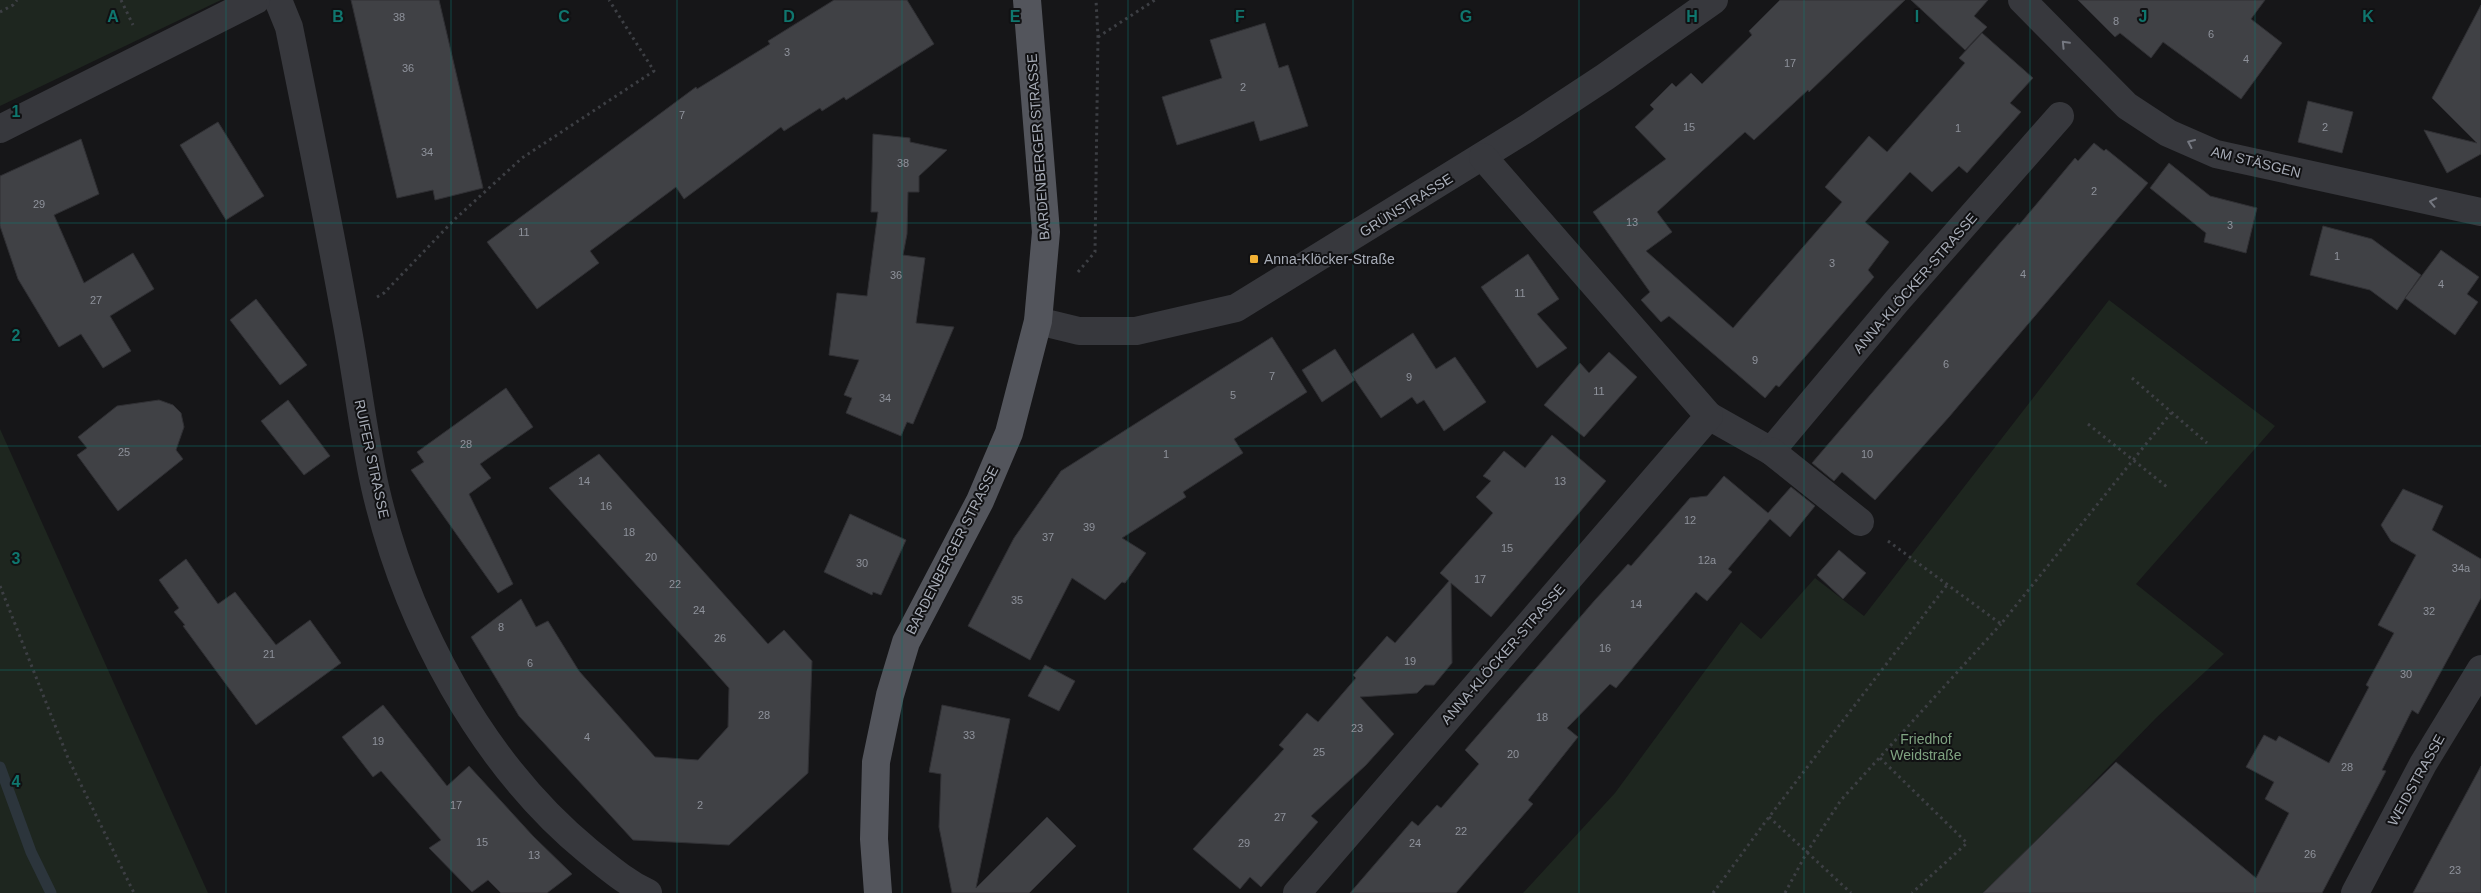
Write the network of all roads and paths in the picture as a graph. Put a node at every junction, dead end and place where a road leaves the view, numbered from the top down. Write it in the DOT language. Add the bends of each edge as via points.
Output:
graph roads {
  1 [pos="17,0"];
  2 [pos="256,0"];
  3 [pos="278,0"];
  4 [pos="609,0"];
  5 [pos="1027,0"];
  6 [pos="1096,0"];
  7 [pos="1155,0"];
  8 [pos="1714,0"];
  9 [pos="2022,0"];
  10 [pos="0,12"];
  11 [pos="1098,37"];
  12 [pos="2060,116"];
  13 [pos="0,129"];
  14 [pos="1483,156"];
  15 [pos="2481,212"];
  16 [pos="1076,275"];
  17 [pos="345,313"];
  18 [pos="1038,321"];
  19 [pos="2132,378"];
  20 [pos="2171,413"];
  21 [pos="1709,416"];
  22 [pos="2088,424"];
  23 [pos="2206,443"];
  24 [pos="1771,451"];
  25 [pos="2132,459"];
  26 [pos="2167,487"];
  27 [pos="1860,522"];
  28 [pos="1904,553"];
  29 [pos="1947,585"];
  30 [pos="0,586"];
  31 [pos="2001,624"];
  32 [pos="2481,670"];
  33 [pos="1880,757"];
  34 [pos="1769,817"];
  35 [pos="1807,852"];
  36 [pos="134,893"];
  37 [pos="648,893"];
  38 [pos="878,893"];
  39 [pos="1297,893"];
  40 [pos="1713,893"];
  41 [pos="1785,893"];
  42 [pos="1852,893"];
  43 [pos="1912,893"];
  44 [pos="2355,893"];
  1 -- 10 [label="path"];
  2 -- 13 [label="street"];
  3 -- 17 [label="street, RUIFER STRASSE" via="290,27"];
  4 -- 17 [label="path" via="654,71 522,158 455,219 384,293"];
  5 -- 18 [label="main road, BARDENBERGER STRASSE" via="1046,232"];
  6 -- 11 [label="path"];
  7 -- 11 [label="path"];
  8 -- 14 [label="street, GRÜNSTRASSE" via="1605,77"];
  15 -- 9 [label="street, AM STÄSGEN, one-way" via="2216,154 2168,133 2127,106"];
  11 -- 16 [label="path" via="1095,252"];
  12 -- 24 [label="street, ANNA-KLÖCKER-STRASSE" via="1896,302"];
  14 -- 18 [label="street, GRÜNSTRASSE" via="1236,308 1136,331 1079,331"];
  14 -- 21 [label="street"];
  17 -- 37 [label="street, RUIFER STRASSE" via="376,489 398,564 424,629 492,750 527,792 572,838 626,882"];
  18 -- 38 [label="main road, BARDENBERGER STRASSE" via="1009,433 980,501 906,642 890,695 876,762 874,839"];
  19 -- 20 [label="path"];
  20 -- 23 [label="path"];
  20 -- 25 [label="path"];
  21 -- 24 [label="street"];
  21 -- 39 [label="street, ANNA-KLÖCKER-STRASSE"];
  22 -- 25 [label="path"];
  24 -- 27 [label="street"];
  25 -- 26 [label="path"];
  25 -- 31 [label="path"];
  28 -- 29 [label="path"];
  29 -- 31 [label="path"];
  29 -- 34 [label="path"];
  30 -- 36 [label="path" via="68,758"];
  31 -- 33 [label="path"];
  32 -- 44 [label="street, WEIDSTRASSE" via="2423,764"];
  33 -- 35 [label="path" via="1841,800"];
  33 -- 43 [label="path" via="1967,844"];
  34 -- 35 [label="path"];
  34 -- 40 [label="path"];
  35 -- 41 [label="path"];
  35 -- 42 [label="path"];
}
